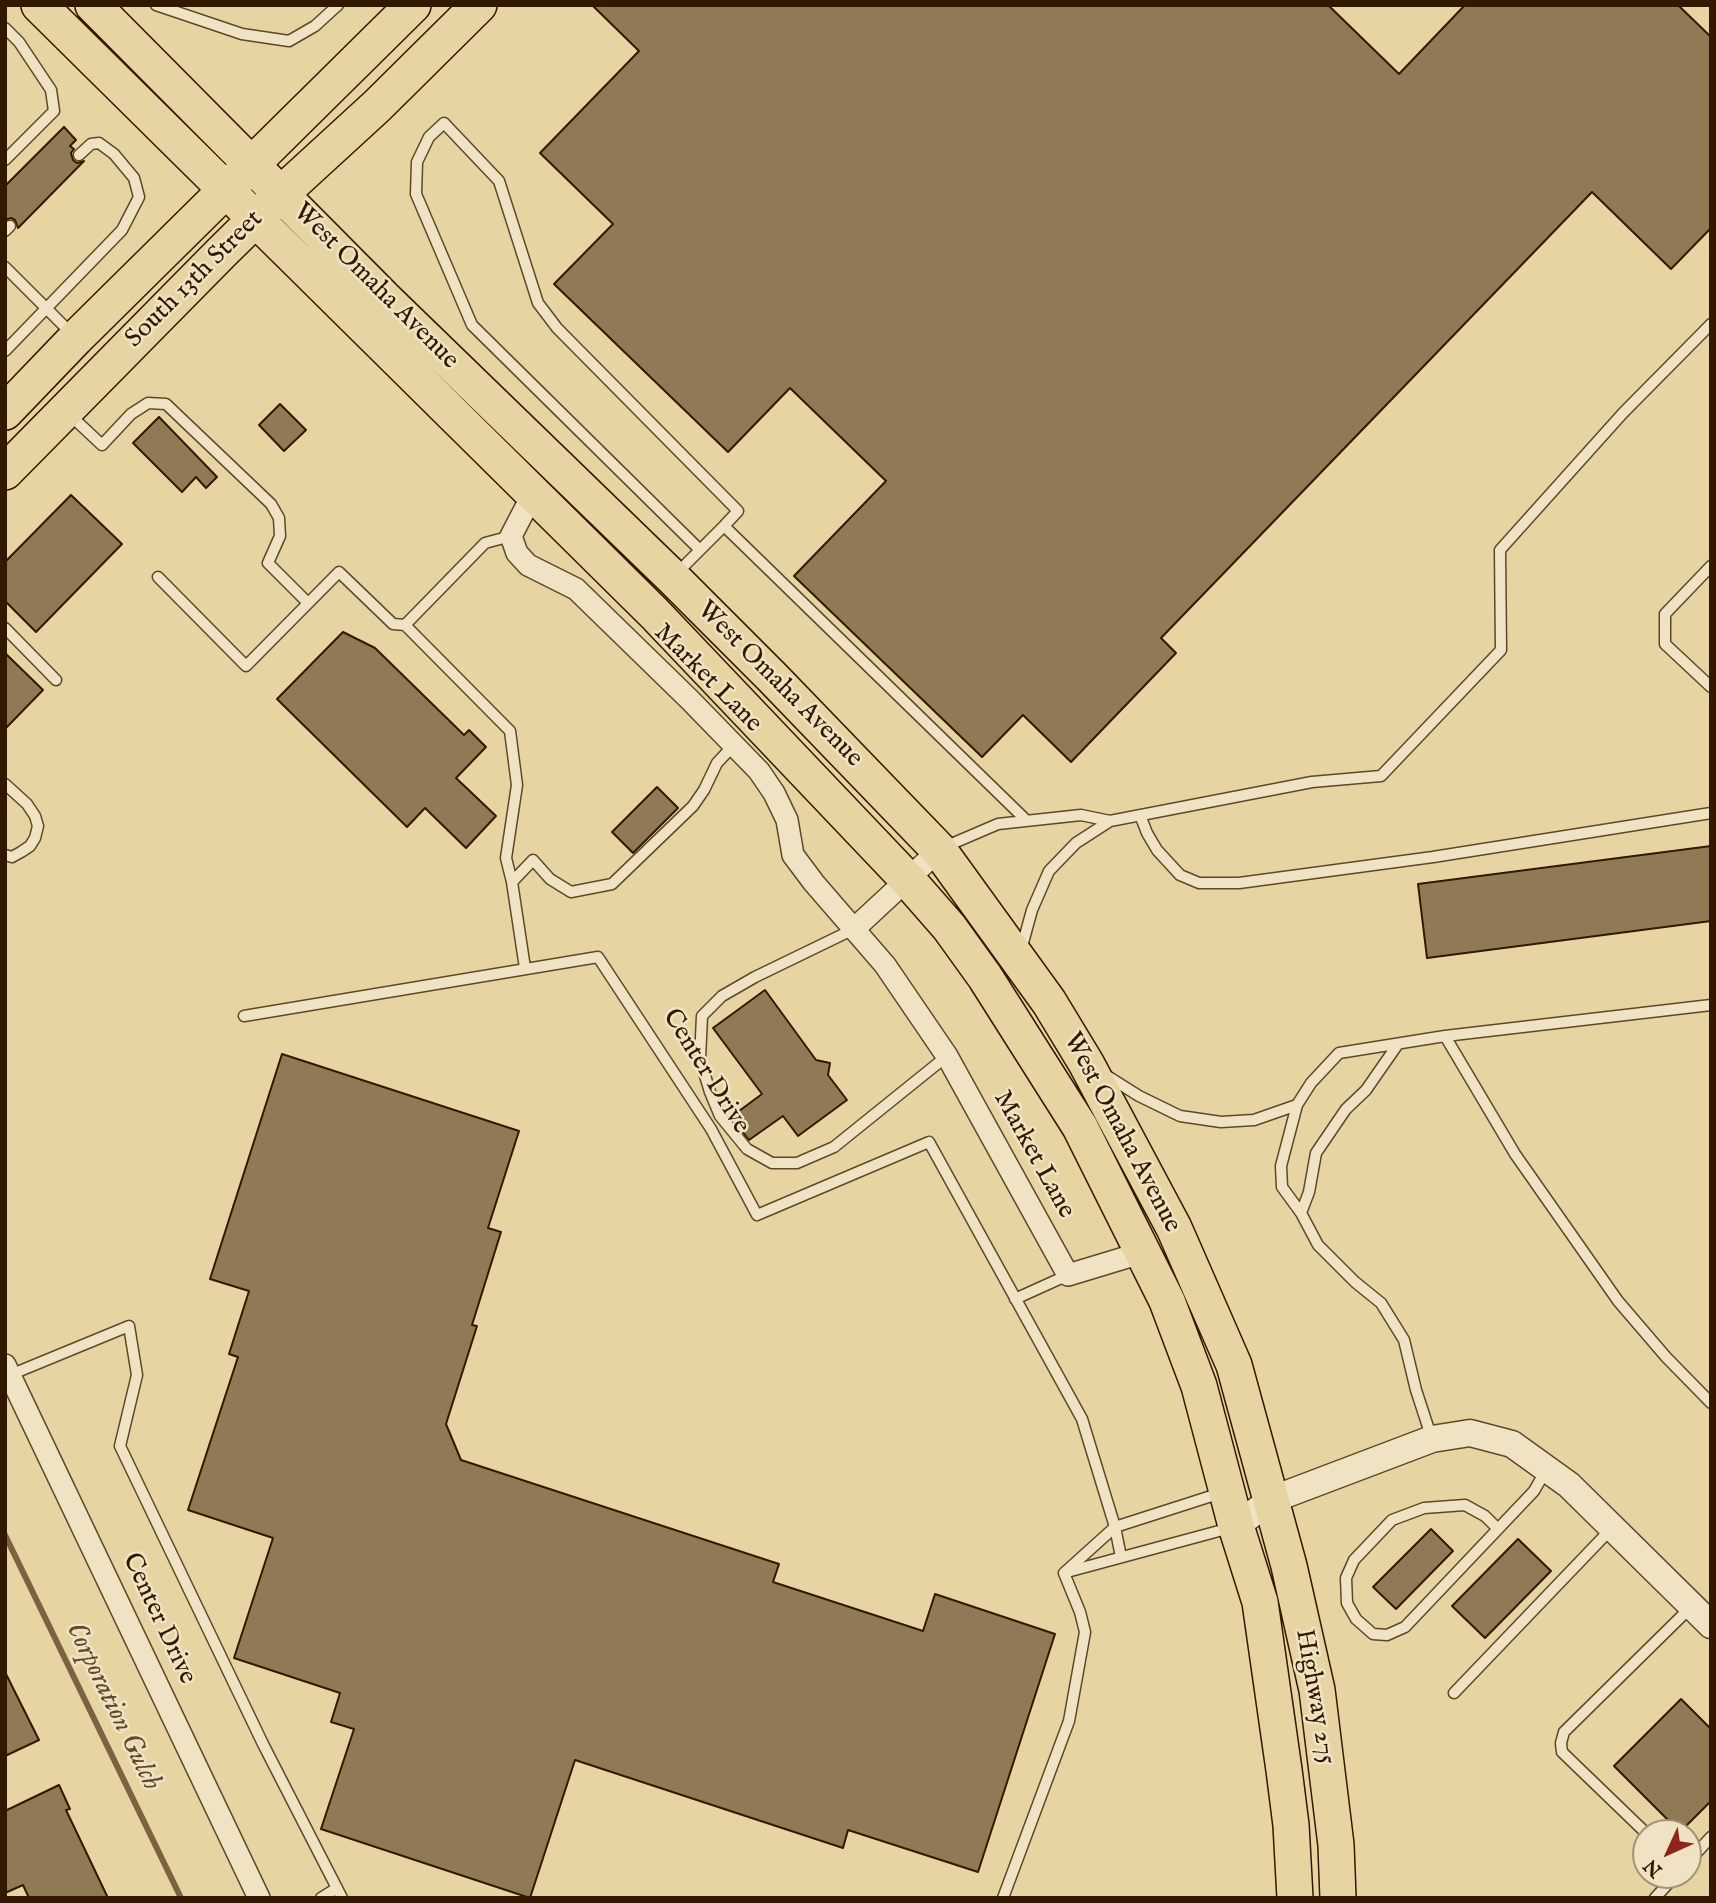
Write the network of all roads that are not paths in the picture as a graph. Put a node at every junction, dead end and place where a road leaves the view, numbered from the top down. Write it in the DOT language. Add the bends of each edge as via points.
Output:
graph roads {
  1 [pos="38,5"];
  2 [pos="93,5"];
  3 [pos="156,5"];
  4 [pos="338,5"];
  5 [pos="413,5"];
  6 [pos="479,5"];
  7 [pos="5,28"];
  8 [pos="79,155"];
  9 [pos="5,160"];
  10 [pos="251,164"];
  11 [pos="225,190"];
  12 [pos="281,194"];
  13 [pos="255,220"];
  14 [pos="5,267"];
  15 [pos="47,310"];
  16 [pos="1711,324"];
  17 [pos="76,338"];
  18 [pos="5,351"];
  19 [pos="65,411"];
  20 [pos="5,412"];
  21 [pos="5,472"];
  22 [pos="537,497"];
  23 [pos="724,526"];
  24 [pos="511,536"];
  25 [pos="700,550"];
  26 [pos="1711,566"];
  27 [pos="158,577"];
  28 [pos="673,578"];
  29 [pos="308,603"];
  30 [pos="405,625"];
  31 [pos="5,628"];
  32 [pos="56,680"];
  33 [pos="1711,687"];
  34 [pos="733,746"];
  35 [pos="5,784"];
  36 [pos="1711,813"];
  37 [pos="1140,815"];
  38 [pos="1027,821"];
  39 [pos="1110,821"];
  40 [pos="939,850"];
  41 [pos="5,855"];
  42 [pos="907,878"];
  43 [pos="512,882"];
  44 [pos="854,929"];
  45 [pos="1019,959"];
  46 [pos="525,968"];
  47 [pos="1711,1005"];
  48 [pos="244,1016"];
  49 [pos="1445,1036"];
  50 [pos="1398,1044"];
  51 [pos="947,1056"];
  52 [pos="1086,1063"];
  53 [pos="1297,1105"];
  54 [pos="1301,1213"];
  55 [pos="1144,1252"];
  56 [pos="1068,1275"];
  57 [pos="1015,1299"];
  58 [pos="8,1370"];
  59 [pos="1711,1403"];
  60 [pos="1432,1439"];
  61 [pos="1547,1468"];
  62 [pos="1227,1491"];
  63 [pos="1271,1500"];
  64 [pos="1236,1526"];
  65 [pos="1115,1527"];
  66 [pos="1497,1528"];
  67 [pos="1612,1528"];
  68 [pos="1121,1557"];
  69 [pos="1064,1573"];
  70 [pos="1692,1606"];
  71 [pos="1711,1625"];
  72 [pos="1454,1693"];
  73 [pos="1632,1820"];
  74 [pos="340,1893"];
  75 [pos="259,1898"];
  76 [pos="321,1898"];
  77 [pos="1003,1898"];
  78 [pos="1295,1898"];
  79 [pos="1338,1898"];
  1 -- 11 [label="highway, West Omaha Avenue"];
  2 -- 10 [label="highway, West Omaha Avenue"];
  3 -- 4 [label="lane" via="242,34 289,41"];
  5 -- 10 [label="highway, South 13th Street"];
  6 -- 12 [label="highway, South 13th Street"];
  7 -- 9 [label="lane" via="51,89 54,111"];
  8 -- 15 [label="lane" via="99,143 114,153 134,178 139,197 122,230"];
  10 -- 11 [label="highway, South 13th Street"];
  10 -- 12 [label="highway, West Omaha Avenue"];
  11 -- 13 [label="highway, West Omaha Avenue"];
  11 -- 17 [label="highway, South 13th Street"];
  12 -- 13 [label="highway, South 13th Street"];
  12 -- 28 [label="highway, West Omaha Avenue"];
  13 -- 19 [label="highway, South 13th Street"];
  13 -- 22 [label="highway, West Omaha Avenue"];
  14 -- 15 [label="lane"];
  15 -- 17 [label="lane"];
  15 -- 18 [label="lane"];
  16 -- 37 [label="lane" via="1500,550 1501,650 1381,776 1312,782"];
  17 -- 20 [label="highway, South 13th Street"];
  19 -- 21 [label="highway, South 13th Street"];
  19 -- 29 [label="lane" via="102,445 139,408 148,403 166,404 271,504 279,518 280,536 268,563"];
  22 -- 24 [label="street"];
  22 -- 42 [label="highway, West Omaha Avenue"];
  23 -- 25 [label="lane"];
  23 -- 25 [label="lane" via="738,511 557,328 538,303 499,181 444,123 429,137 417,162 416,194 472,325"];
  23 -- 38 [label="lane"];
  24 -- 30 [label="lane" via="485,543"];
  24 -- 34 [label="street, Market Lane" via="528,565 576,589"];
  25 -- 28 [label="lane"];
  26 -- 33 [label="lane" via="1665,614 1665,643"];
  27 -- 29 [label="lane" via="246,666"];
  28 -- 40 [label="highway, West Omaha Avenue"];
  29 -- 30 [label="lane" via="339,572 393,624"];
  30 -- 43 [label="lane" via="510,731 517,785 506,858"];
  31 -- 32 [label="lane"];
  34 -- 43 [label="lane" via="717,763 693,806 612,884 571,892 550,879 533,860"];
  34 -- 44 [label="street, Market Lane" via="774,793 787,820 793,855"];
  35 -- 41 [label="lane" via="27,804 38,826 30,845 12,857"];
  36 -- 37 [label="lane" via="1239,883 1199,883 1180,875 1157,850"];
  37 -- 39 [label="lane"];
  38 -- 39 [label="lane" via="1081,815"];
  38 -- 40 [label="lane" via="998,824"];
  39 -- 45 [label="lane" via="1076,843 1049,871 1032,910"];
  40 -- 42 [label="street"];
  40 -- 45 [label="highway, West Omaha Avenue"];
  42 -- 44 [label="street"];
  42 -- 55 [label="highway, West Omaha Avenue" via="949,927 1037,1057 1080,1127"];
  43 -- 46 [label="lane"];
  44 -- 51 [label="street, Market Lane" via="885,964"];
  44 -- 51 [label="lane" via="722,996 702,1016 700,1059 720,1116 747,1149 772,1163 797,1163 834,1147"];
  45 -- 52 [label="highway, West Omaha Avenue"];
  46 -- 48 [label="lane, Center Drive"];
  46 -- 57 [label="lane, Center Drive" via="598,957 711,1129 757,1215 929,1142"];
  47 -- 49 [label="lane"];
  49 -- 50 [label="lane"];
  49 -- 59 [label="lane" via="1516,1154 1618,1301"];
  50 -- 53 [label="lane" via="1339,1053"];
  50 -- 54 [label="lane" via="1316,1153"];
  51 -- 56 [label="street, Market Lane"];
  52 -- 53 [label="lane" via="1180,1116 1221,1122 1254,1120"];
  52 -- 63 [label="highway, West Omaha Avenue" via="1174,1228 1234,1365"];
  53 -- 54 [label="lane" via="1281,1166 1282,1187"];
  54 -- 60 [label="lane" via="1318,1245 1381,1303 1404,1340"];
  55 -- 56 [label="street"];
  55 -- 62 [label="highway, West Omaha Avenue" via="1199,1386"];
  56 -- 57 [label="lane"];
  57 -- 65 [label="lane" via="1082,1419"];
  58 -- 74 [label="lane" via="129,1326 136,1375 120,1446 262,1744"];
  58 -- 75 [label="street, Center Drive"];
  60 -- 61 [label="street" via="1470,1433 1512,1444"];
  60 -- 63 [label="street"];
  61 -- 66 [label="lane" via="1534,1491"];
  61 -- 67 [label="street"];
  62 -- 63 [label="street"];
  62 -- 64 [label="highway, West Omaha Avenue"];
  62 -- 65 [label="lane"];
  63 -- 64 [label="street"];
  63 -- 79 [label="highway, Highway 275" via="1317,1690"];
  64 -- 68 [label="lane"];
  64 -- 78 [label="highway, Highway 275" via="1260,1602 1291,1825"];
  65 -- 68 [label="lane"];
  65 -- 69 [label="lane"];
  66 -- 66 [label="lane" via="1465,1505 1424,1508 1392,1520 1354,1560 1346,1578 1347,1603 1356,1619 1373,1634 1387,1636 1405,1627"];
  67 -- 70 [label="street"];
  67 -- 72 [label="lane"];
  68 -- 69 [label="lane"];
  69 -- 77 [label="lane" via="1085,1632 1073,1700"];
  70 -- 71 [label="street"];
  70 -- 73 [label="lane" via="1564,1732 1562,1752"];
  74 -- 76 [label="lane"];
}
